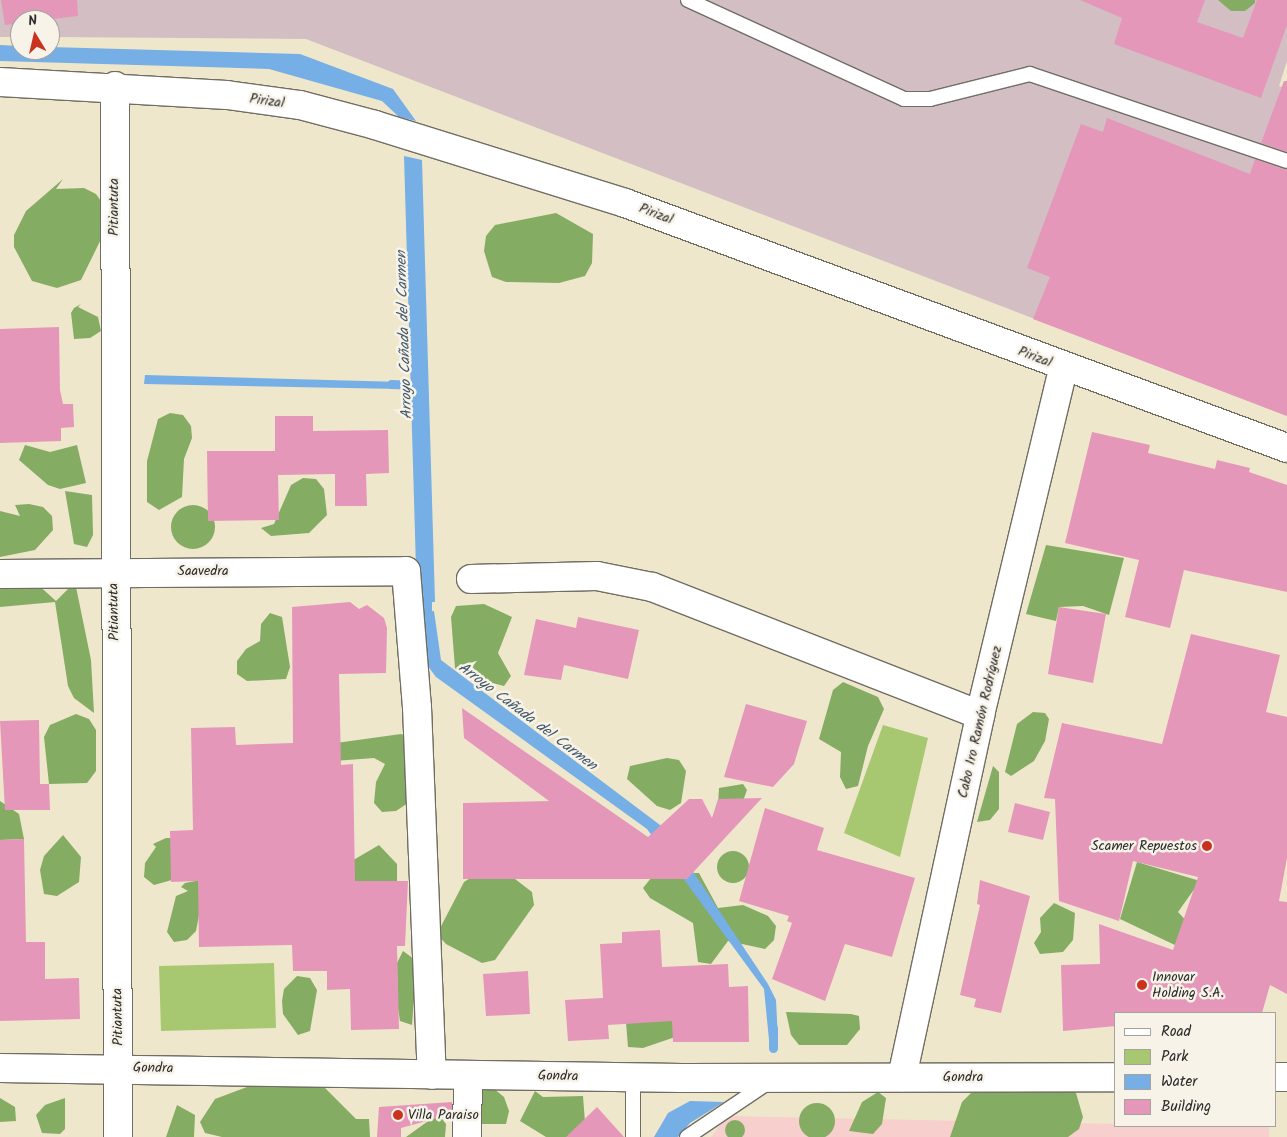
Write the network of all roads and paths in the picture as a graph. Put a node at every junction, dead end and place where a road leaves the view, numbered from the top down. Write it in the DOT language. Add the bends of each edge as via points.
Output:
graph roads {
  1 [pos="688,0"];
  2 [pos="0,82"];
  3 [pos="116,86"];
  4 [pos="1287,161"];
  5 [pos="1064,368"];
  6 [pos="1287,448"];
  7 [pos="114,572"];
  8 [pos="0,574"];
  9 [pos="470,579"];
  10 [pos="980,716"];
  11 [pos="119,1067"];
  12 [pos="0,1068"];
  13 [pos="432,1074"];
  14 [pos="468,1075"];
  15 [pos="633,1077"];
  16 [pos="771,1077"];
  17 [pos="902,1077"];
  18 [pos="1114,1077"];
  19 [pos="118,1137"];
  20 [pos="467,1137"];
  21 [pos="633,1137"];
  22 [pos="687,1137"];
  1 -- 4 [label="lane" via="904,99 930,99 1030,74"];
  2 -- 3 [label="street, Pirizal"];
  3 -- 5 [label="street, Pirizal" via="300,105 376,125 625,203"];
  3 -- 7 [label="street, Pitiantuta"];
  5 -- 6 [label="street, Pirizal"];
  5 -- 10 [label="street, Cabo 1ro Ramón Rodríguez"];
  7 -- 8 [label="street, Saavedra"];
  7 -- 11 [label="street, Pitiantuta"];
  7 -- 13 [label="street, Saavedra" via="406,570 417,707"];
  9 -- 10 [label="street" via="596,576 652,587"];
  10 -- 17 [label="street, Cabo 1ro Ramón Rodríguez"];
  11 -- 12 [label="street, Gondra"];
  11 -- 13 [label="street, Gondra"];
  11 -- 19 [label="street, Pitiantuta"];
  13 -- 14 [label="street, Gondra"];
  14 -- 15 [label="street, Gondra"];
  14 -- 20 [label="street"];
  15 -- 16 [label="street, Gondra"];
  15 -- 21 [label="lane"];
  16 -- 17 [label="street, Gondra"];
  16 -- 22 [label="lane"];
  17 -- 18 [label="street, Gondra"];
}
